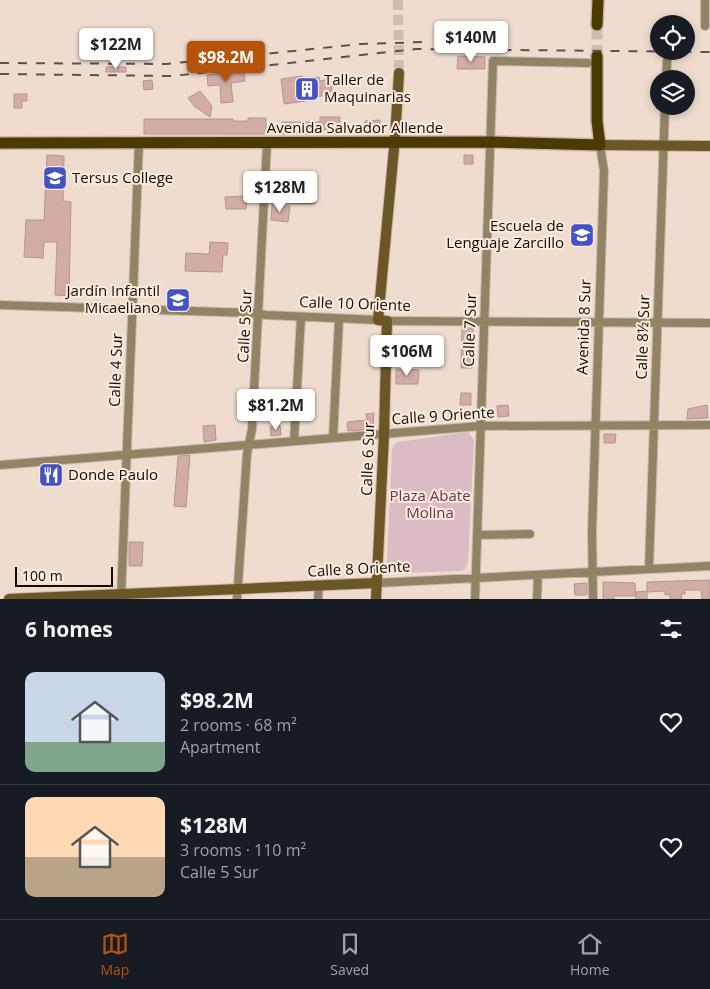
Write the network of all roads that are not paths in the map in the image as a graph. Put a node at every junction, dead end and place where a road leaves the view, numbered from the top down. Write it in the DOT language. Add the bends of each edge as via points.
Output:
graph roads {
  1 [pos="598,0"];
  2 [pos="705,0"];
  3 [pos="597,25"];
  4 [pos="705,26"];
  5 [pos="592,59"];
  6 [pos="667,61"];
  7 [pos="666,70"];
  8 [pos="399,73"];
  9 [pos="665,115"];
  10 [pos="139,142"];
  11 [pos="491,142"];
  12 [pos="0,143"];
  13 [pos="266,143"];
  14 [pos="395,143"];
  15 [pos="600,145"];
  16 [pos="663,146"];
  17 [pos="710,146"];
  18 [pos="264,199"];
  19 [pos="312,200"];
  20 [pos="0,305"];
  21 [pos="132,309"];
  22 [pos="259,314"];
  23 [pos="301,317"];
  24 [pos="339,319"];
  25 [pos="382,321"];
  26 [pos="484,322"];
  27 [pos="598,323"];
  28 [pos="657,323"];
  29 [pos="710,323"];
  30 [pos="710,425"];
  31 [pos="481,426"];
  32 [pos="596,426"];
  33 [pos="654,426"];
  34 [pos="384,434"];
  35 [pos="332,438"];
  36 [pos="294,441"];
  37 [pos="250,444"];
  38 [pos="126,455"];
  39 [pos="0,465"];
  40 [pos="477,534"];
  41 [pos="530,534"];
  42 [pos="710,560"];
  43 [pos="710,566"];
  44 [pos="649,568"];
  45 [pos="593,572"];
  46 [pos="538,575"];
  47 [pos="476,577"];
  48 [pos="377,583"];
  49 [pos="319,586"];
  50 [pos="237,594"];
  51 [pos="121,597"];
  52 [pos="9,599"];
  53 [pos="318,599"];
  54 [pos="376,599"];
  55 [pos="475,599"];
  56 [pos="537,599"];
  57 [pos="593,599"];
  1 -- 3 [label="main road"];
  2 -- 4 [label="street"];
  5 -- 11 [label="street, Calle 7 Sur" via="493,61"];
  5 -- 15 [label="main road, Avenida 8 Sur"];
  6 -- 7 [label="street"];
  8 -- 14 [label="street, Calle 6 Sur"];
  9 -- 16 [label="street, Calle 8½ Sur"];
  10 -- 12 [label="main road, Avenida Salvador Allende"];
  10 -- 13 [label="main road, Avenida Salvador Allende"];
  10 -- 21 [label="street, Calle 4 Sur"];
  11 -- 14 [label="main road, Avenida Salvador Allende"];
  11 -- 15 [label="main road, Avenida Salvador Allende"];
  11 -- 26 [label="street, Calle 7 Sur"];
  13 -- 14 [label="main road, Avenida Salvador Allende"];
  13 -- 18 [label="street, Calle 5 Sur"];
  14 -- 25 [label="street, Calle 6 Sur"];
  15 -- 16 [label="street, Avenida Salvador Allende"];
  15 -- 27 [label="street, Avenida 8 Sur" via="604,170"];
  16 -- 17 [label="street, Avenida Salvador Allende"];
  16 -- 28 [label="street, Calle 8½ Sur"];
  18 -- 19 [label="street"];
  18 -- 22 [label="street, Calle 5 Sur"];
  20 -- 21 [label="street, Calle 10 Oriente"];
  21 -- 22 [label="street, Calle 10 Oriente"];
  21 -- 38 [label="street, Calle 4 Sur"];
  22 -- 23 [label="street, Calle 10 Oriente"];
  22 -- 37 [label="street, Calle 5 Sur"];
  23 -- 24 [label="street, Calle 10 Oriente"];
  23 -- 36 [label="street"];
  24 -- 25 [label="street, Calle 10 Oriente"];
  24 -- 35 [label="street"];
  25 -- 26 [label="street, Calle 10 Oriente"];
  25 -- 34 [label="street, Calle 6 Sur"];
  26 -- 27 [label="street, Calle 10 Oriente"];
  26 -- 31 [label="street, Calle 7 Sur"];
  27 -- 28 [label="street, Calle 10 Oriente"];
  27 -- 32 [label="street, Avenida 8 Sur"];
  28 -- 29 [label="street, Calle 10 Oriente"];
  28 -- 33 [label="street, Calle 8½ Sur"];
  30 -- 33 [label="street, Calle 9 Oriente"];
  31 -- 32 [label="street, Calle 9 Oriente"];
  31 -- 34 [label="street, Calle 9 Oriente"];
  31 -- 40 [label="street, Calle 7 Sur"];
  32 -- 33 [label="street, Calle 9 Oriente"];
  32 -- 45 [label="street, Avenida 8 Sur"];
  33 -- 44 [label="street, Calle 8½ Sur"];
  34 -- 35 [label="street, Calle 9 Oriente"];
  34 -- 48 [label="street, Calle 6 Sur"];
  35 -- 36 [label="street, Calle 9 Oriente"];
  36 -- 37 [label="street, Calle 9 Oriente"];
  37 -- 38 [label="street, Calle 9 Oriente"];
  37 -- 50 [label="street, Calle 5 Sur"];
  38 -- 39 [label="street, Calle 9 Oriente"];
  38 -- 51 [label="street, Calle 4 Sur"];
  40 -- 41 [label="street"];
  40 -- 47 [label="street, Calle 7 Sur"];
  42 -- 43 [label="street"];
  43 -- 44 [label="street, Calle 8 Oriente"];
  44 -- 45 [label="street, Calle 8 Oriente"];
  45 -- 46 [label="street, Calle 8 Oriente"];
  45 -- 57 [label="street, Avenida 8 Sur"];
  46 -- 47 [label="street, Calle 8 Oriente"];
  46 -- 56 [label="street"];
  47 -- 48 [label="street, Calle 8 Oriente"];
  47 -- 55 [label="street, Calle 7 Sur"];
  48 -- 49 [label="street, Calle 8 Oriente"];
  48 -- 54 [label="street, Calle 6 Sur"];
  49 -- 50 [label="street, Calle 8 Oriente"];
  49 -- 53 [label="street"];
  50 -- 51 [label="street, Calle 8 Oriente"];
  51 -- 52 [label="street, Calle 8 Oriente"];
}
